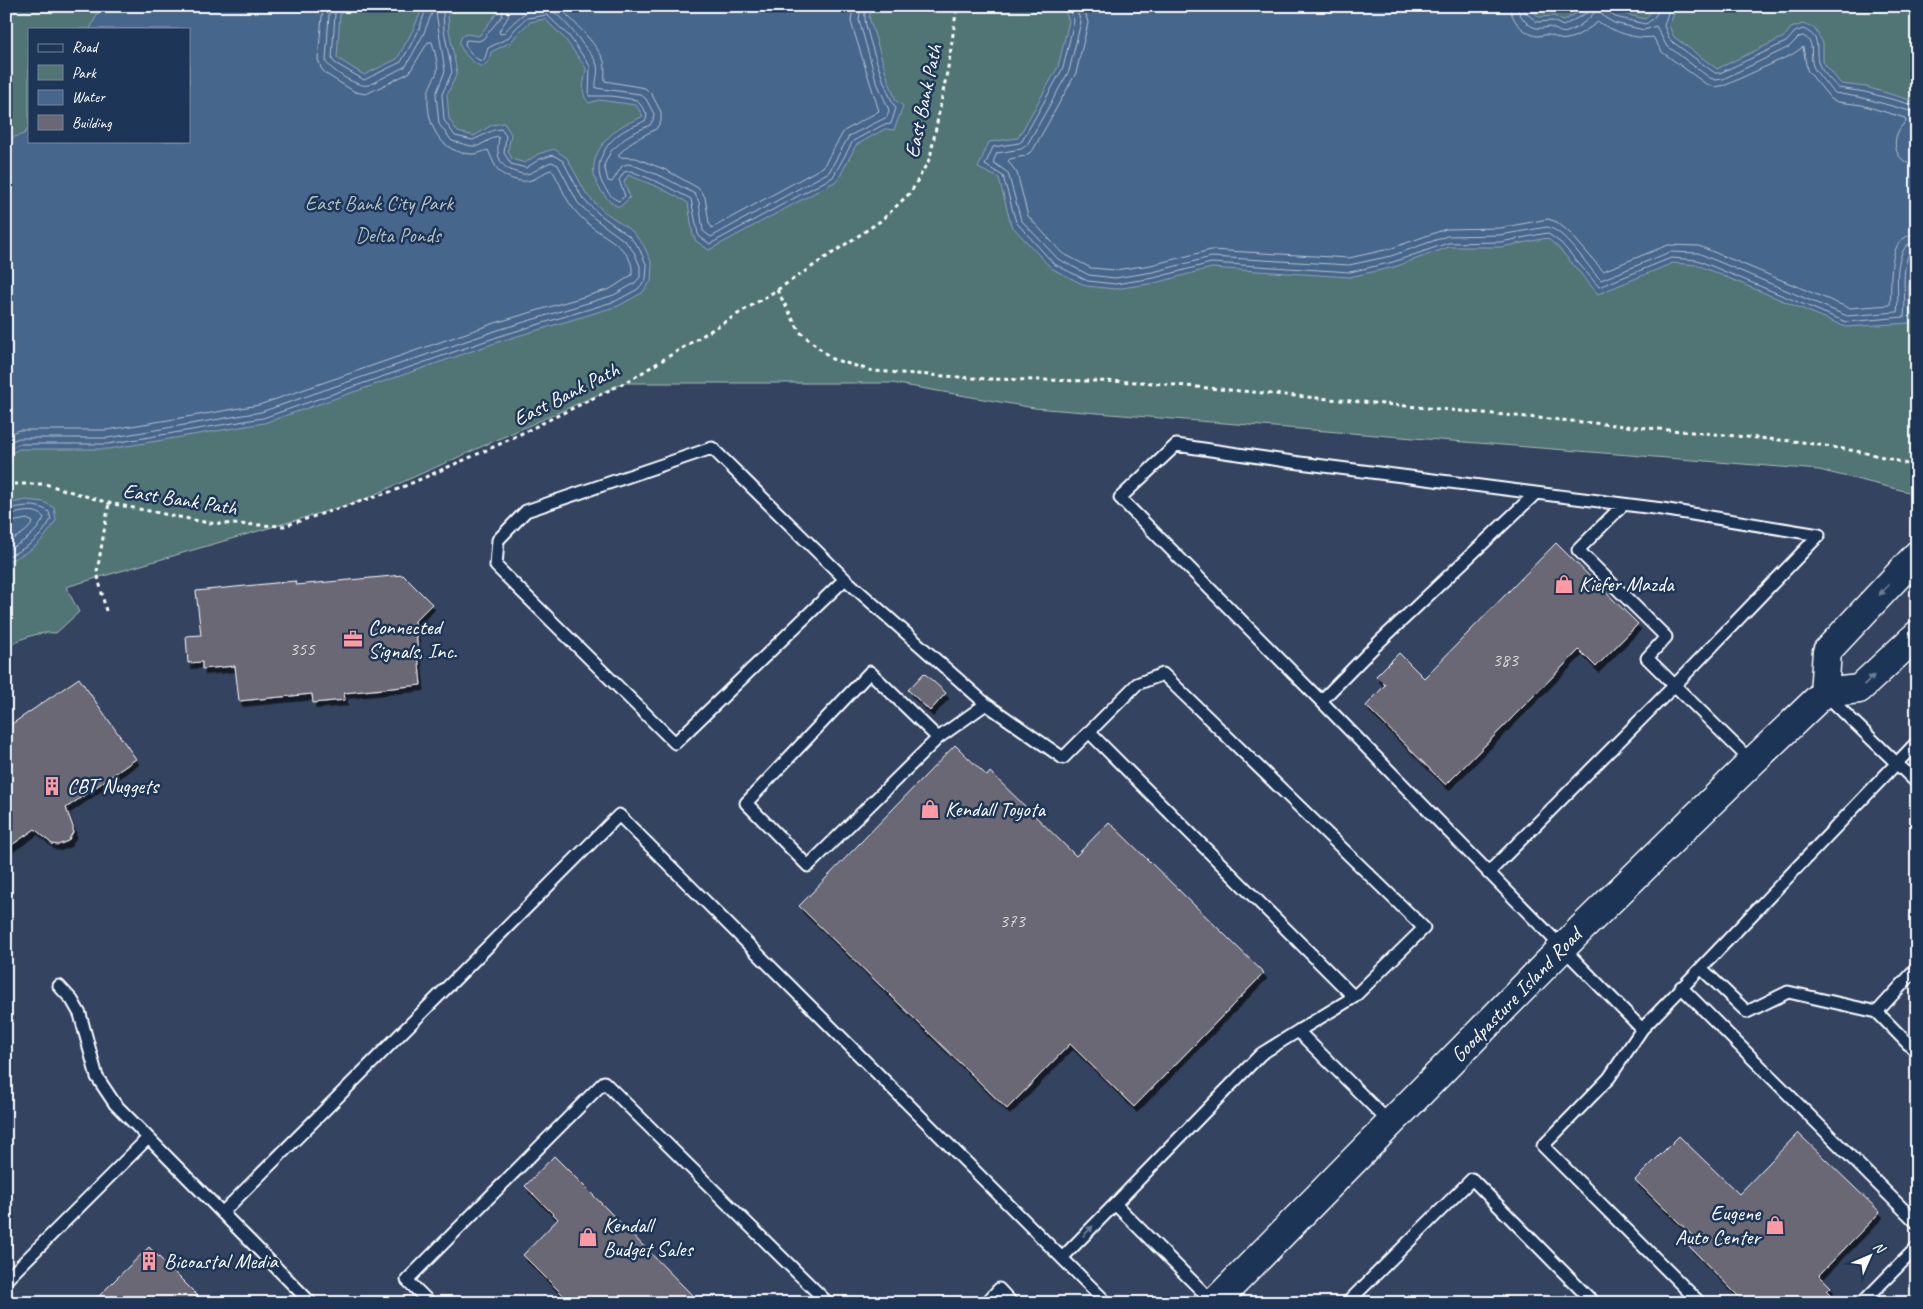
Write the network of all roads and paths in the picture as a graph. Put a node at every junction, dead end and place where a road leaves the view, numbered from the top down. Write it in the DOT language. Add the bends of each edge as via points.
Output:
graph roads {
  1 [pos="957,6"];
  2 [pos="777,290"];
  3 [pos="1917,468"];
  4 [pos="6,484"];
  5 [pos="1535,494"];
  6 [pos="109,503"];
  7 [pos="1623,505"];
  8 [pos="1917,555"];
  9 [pos="845,579"];
  10 [pos="106,611"];
  11 [pos="1917,635"];
  12 [pos="1675,686"];
  13 [pos="1824,693"];
  14 [pos="1321,701"];
  15 [pos="986,704"];
  16 [pos="1089,732"];
  17 [pos="938,738"];
  18 [pos="1917,742"];
  19 [pos="1752,762"];
  20 [pos="1896,763"];
  21 [pos="1917,783"];
  22 [pos="1488,873"];
  23 [pos="1562,949"];
  24 [pos="1701,968"];
  25 [pos="1917,968"];
  26 [pos="59,986"];
  27 [pos="1681,987"];
  28 [pos="1354,998"];
  29 [pos="1877,1012"];
  30 [pos="1642,1029"];
  31 [pos="1298,1031"];
  32 [pos="1917,1052"];
  33 [pos="1390,1123"];
  34 [pos="148,1138"];
  35 [pos="1115,1204"];
  36 [pos="222,1213"];
  37 [pos="1917,1223"];
  38 [pos="1917,1247"];
  39 [pos="1062,1258"];
  40 [pos="6,1280"];
  41 [pos="311,1303"];
  42 [pos="430,1303"];
  43 [pos="828,1303"];
  44 [pos="986,1303"];
  45 [pos="1012,1303"];
  46 [pos="1106,1303"];
  47 [pos="1214,1303"];
  48 [pos="1347,1303"];
  49 [pos="1594,1303"];
  50 [pos="1700,1303"];
  51 [pos="1862,1303"];
  1 -- 2 [label="path, East Bank Path" via="930,158 910,192 882,220"];
  2 -- 3 [label="path" via="800,332 826,354 832,359 873,371 987,379 1142,382 1802,442 1859,452"];
  2 -- 6 [label="path, East Bank Path" via="630,380 498,445 396,490 284,526 209,523"];
  4 -- 6 [label="path, East Bank Path" via="45,484"];
  5 -- 7 [label="lane"];
  5 -- 14 [label="lane"];
  5 -- 14 [label="lane" via="1176,445 1120,498"];
  6 -- 10 [label="path" via="97,572"];
  7 -- 12 [label="lane" via="1578,550 1666,638 1647,658"];
  7 -- 12 [label="lane" via="1819,536"];
  8 -- 13 [label="main road, one-way" via="1827,651"];
  9 -- 9 [label="lane" via="675,743 496,566 498,540 526,511 712,448"];
  9 -- 15 [label="lane"];
  13 -- 11 [label="main road, one-way" via="1859,689"];
  12 -- 19 [label="lane"];
  12 -- 22 [label="lane"];
  13 -- 19 [label="main road, Goodpasture Island Road"];
  13 -- 20 [label="lane"];
  14 -- 22 [label="lane"];
  15 -- 16 [label="lane" via="1062,758"];
  15 -- 17 [label="lane"];
  16 -- 28 [label="lane"];
  16 -- 28 [label="lane" via="1137,684 1163,674 1424,928"];
  17 -- 17 [label="lane" via="808,866 746,803 870,672"];
  18 -- 20 [label="lane"];
  19 -- 23 [label="main road, Goodpasture Island Road"];
  20 -- 21 [label="lane"];
  20 -- 24 [label="lane"];
  22 -- 23 [label="lane"];
  23 -- 30 [label="lane"];
  23 -- 33 [label="main road, Goodpasture Island Road"];
  24 -- 27 [label="lane"];
  24 -- 29 [label="lane" via="1747,1012 1788,992"];
  25 -- 29 [label="lane"];
  26 -- 34 [label="lane" via="80,1014 97,1077 105,1091"];
  27 -- 30 [label="lane"];
  27 -- 37 [label="lane"];
  28 -- 31 [label="lane"];
  29 -- 32 [label="lane"];
  30 -- 50 [label="lane" via="1609,1078 1542,1146"];
  31 -- 33 [label="lane"];
  31 -- 35 [label="lane" via="1261,1054"];
  33 -- 47 [label="main road, Goodpasture Island Road"];
  34 -- 36 [label="lane"];
  34 -- 40 [label="lane"];
  39 -- 35 [label="lane, one-way"];
  35 -- 47 [label="lane"];
  36 -- 39 [label="lane" via="619,815"];
  36 -- 41 [label="lane"];
  38 -- 51 [label="lane"];
  39 -- 46 [label="lane"];
  42 -- 43 [label="lane" via="407,1280 604,1082"];
  44 -- 45 [label="lane" via="999,1289"];
  48 -- 49 [label="lane" via="1472,1179"];
}
